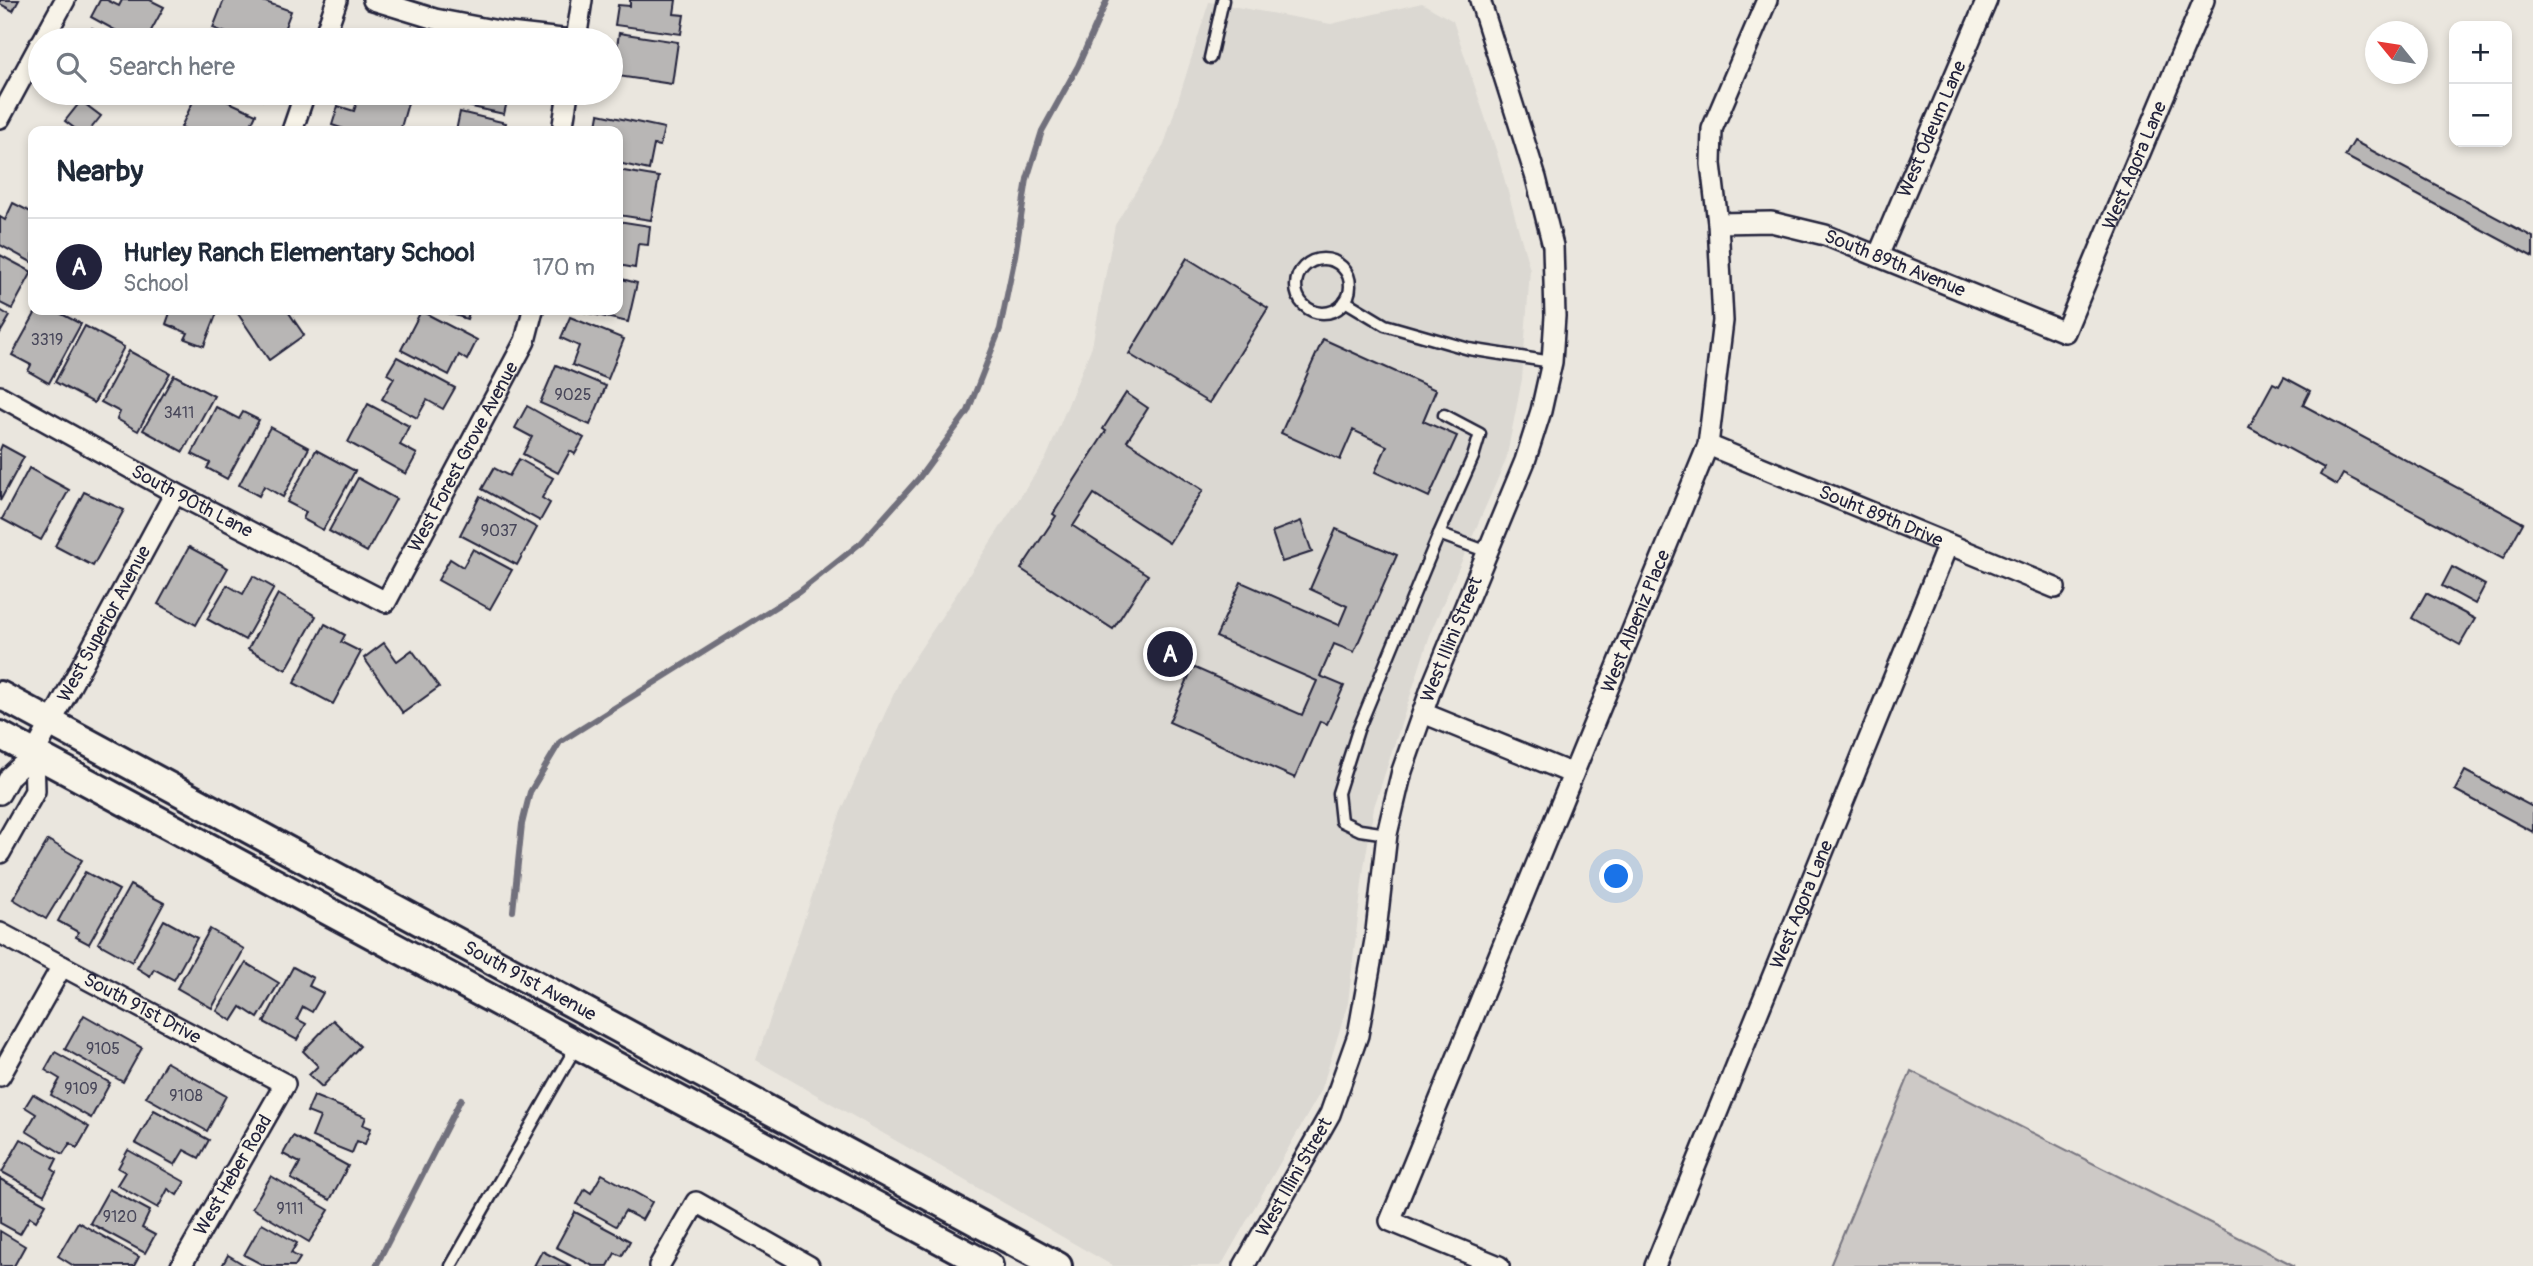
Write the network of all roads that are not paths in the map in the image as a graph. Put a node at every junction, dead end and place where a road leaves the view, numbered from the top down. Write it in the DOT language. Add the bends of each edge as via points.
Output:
graph roads {
  1 [pos="65,0"];
  2 [pos="337,0"];
  3 [pos="373,0"];
  4 [pos="582,0"];
  5 [pos="1223,0"];
  6 [pos="1480,0"];
  7 [pos="1767,0"];
  8 [pos="1987,0"];
  9 [pos="2204,0"];
  10 [pos="49,28"];
  11 [pos="327,28"];
  12 [pos="483,28"];
  13 [pos="576,28"];
  14 [pos="1210,58"];
  15 [pos="28,66"];
  16 [pos="301,105"];
  17 [pos="566,105"];
  18 [pos="0,118"];
  19 [pos="294,126"];
  20 [pos="563,126"];
  21 [pos="1718,223"];
  22 [pos="1878,256"];
  23 [pos="1345,301"];
  24 [pos="532,315"];
  25 [pos="2065,332"];
  26 [pos="1552,362"];
  27 [pos="0,396"];
  28 [pos="1444,415"];
  29 [pos="1708,445"];
  30 [pos="175,493"];
  31 [pos="1439,534"];
  32 [pos="1948,544"];
  33 [pos="1489,552"];
  34 [pos="2056,588"];
  35 [pos="386,602"];
  36 [pos="0,695"];
  37 [pos="1423,713"];
  38 [pos="51,723"];
  39 [pos="0,735"];
  40 [pos="34,754"];
  41 [pos="1573,774"];
  42 [pos="0,794"];
  43 [pos="1387,834"];
  44 [pos="0,853"];
  45 [pos="0,933"];
  46 [pos="62,966"];
  47 [pos="577,1045"];
  48 [pos="0,1076"];
  49 [pos="285,1084"];
  50 [pos="181,1266"];
  51 [pos="451,1266"];
  52 [pos="659,1266"];
  53 [pos="809,1266"];
  54 [pos="989,1266"];
  55 [pos="1058,1266"];
  56 [pos="1244,1266"];
  57 [pos="1499,1266"];
  58 [pos="1654,1266"];
  1 -- 10 [label="street"];
  2 -- 11 [label="street"];
  3 -- 12 [label="street"];
  4 -- 13 [label="street"];
  5 -- 14 [label="lane"];
  6 -- 26 [label="street, West Illini Street" via="1553,246"];
  7 -- 21 [label="street, West Albeniz Place" via="1712,129"];
  8 -- 22 [label="street, West Odeum Lane"];
  9 -- 25 [label="street, West Agora Lane"];
  15 -- 18 [label="street"];
  16 -- 19 [label="street"];
  17 -- 20 [label="street"];
  21 -- 22 [label="street, South 89th Avenue" via="1771,222 1825,235"];
  21 -- 29 [label="street, West Albeniz Place" via="1723,321"];
  22 -- 25 [label="street, South 89th Avenue"];
  23 -- 23 [label="lane" via="1348,276 1337,263 1312,261 1300,272 1296,290 1312,311 1330,312"];
  23 -- 26 [label="lane" via="1385,325 1469,349"];
  24 -- 35 [label="street, West Forest Grove Avenue" via="525,341"];
  26 -- 33 [label="street, West Illini Street" via="1525,461"];
  27 -- 30 [label="street, South 90th Lane"];
  28 -- 31 [label="lane" via="1479,434"];
  29 -- 32 [label="street, Souht 89th Drive"];
  29 -- 41 [label="street, West Albeniz Place"];
  30 -- 35 [label="street, South 90th Lane"];
  30 -- 38 [label="street, West Superior Avenue"];
  31 -- 33 [label="lane"];
  31 -- 43 [label="lane" via="1358,730 1338,793 1341,821"];
  32 -- 34 [label="street, Souht 89th Drive"];
  32 -- 58 [label="street, West Agora Lane"];
  33 -- 37 [label="street, West Illini Street"];
  36 -- 38 [label="main road, South 91st Avenue"];
  37 -- 41 [label="street"];
  37 -- 43 [label="street, West Illini Street" via="1402,771"];
  38 -- 40 [label="street, West Superior Avenue"];
  38 -- 55 [label="main road, South 91st Avenue"];
  39 -- 40 [label="main road, South 91st Avenue"];
  40 -- 42 [label="street, West Superior Avenue" via="10,776"];
  40 -- 44 [label="street" via="35,791"];
  40 -- 47 [label="main road, South 91st Avenue"];
  41 -- 57 [label="street, West Albeniz Place" via="1390,1222"];
  43 -- 56 [label="street, West Illini Street" via="1358,1035 1330,1114"];
  45 -- 46 [label="street, South 91st Drive"];
  46 -- 48 [label="street"];
  46 -- 49 [label="street, South 91st Drive"];
  47 -- 51 [label="lane"];
  47 -- 54 [label="main road, South 91st Avenue"];
  49 -- 50 [label="street, West Heber Road"];
  52 -- 53 [label="street" via="696,1202"];
}
